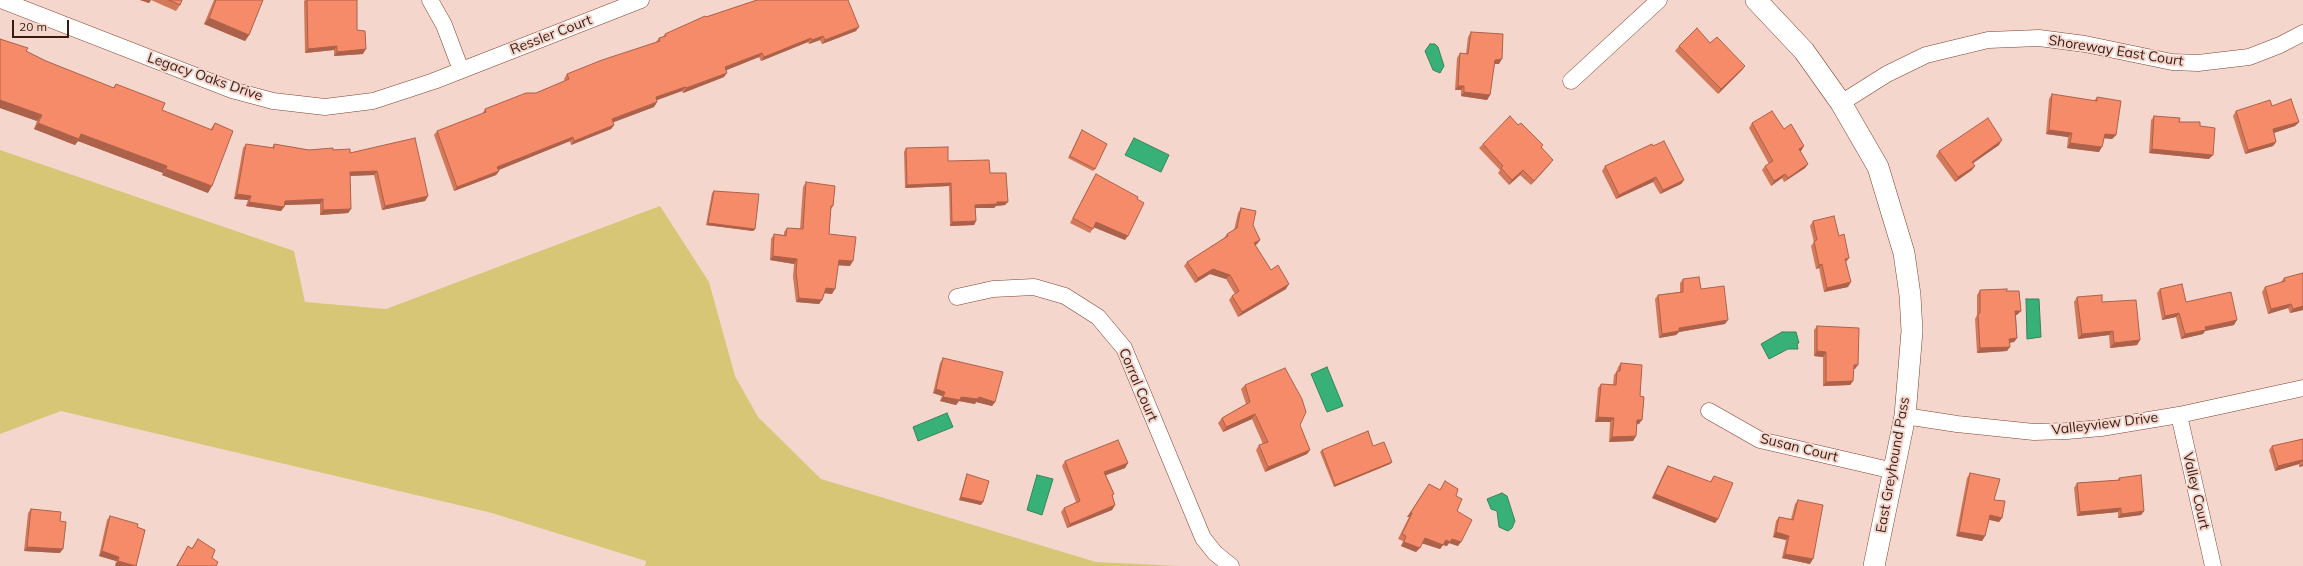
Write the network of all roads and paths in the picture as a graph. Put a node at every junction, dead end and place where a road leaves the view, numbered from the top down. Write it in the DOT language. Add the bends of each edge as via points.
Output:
graph roads {
  1 [pos="1,0"];
  2 [pos="430,0"];
  3 [pos="641,0"];
  4 [pos="1659,0"];
  5 [pos="1756,0"];
  6 [pos="2303,33"];
  7 [pos="461,70"];
  8 [pos="1571,81"];
  9 [pos="1841,103"];
  10 [pos="957,297"];
  11 [pos="2303,388"];
  12 [pos="1709,411"];
  13 [pos="2180,415"];
  14 [pos="1905,416"];
  15 [pos="1894,471"];
  16 [pos="1231,566"];
  17 [pos="1874,566"];
  18 [pos="2213,566"];
  1 -- 7 [label="street, Legacy Oaks Drive" via="232,90 273,101 326,106 373,101"];
  2 -- 7 [label="street" via="444,25"];
  3 -- 7 [label="street, Ressler Court"];
  4 -- 8 [label="street"];
  5 -- 9 [label="street, East Greyhound Pass" via="1804,51"];
  6 -- 9 [label="street, Shoreway East Court" via="2249,57 2198,63 2172,62 2085,44 2039,38 1988,40 1926,56 1887,74"];
  9 -- 14 [label="street, East Greyhound Pass" via="1878,167 1904,253 1912,331"];
  10 -- 16 [label="street, Corral Court" via="992,289 1034,287 1065,296 1098,317 1124,348 1203,538 1215,553"];
  11 -- 13 [label="street, Valleyview Drive"];
  12 -- 15 [label="street, Susan Court" via="1760,440"];
  13 -- 14 [label="street, Valleyview Drive" via="2101,428 2034,432"];
  13 -- 18 [label="street, Valley Court"];
  14 -- 15 [label="street, East Greyhound Pass"];
  15 -- 17 [label="street, East Greyhound Pass"];
}
